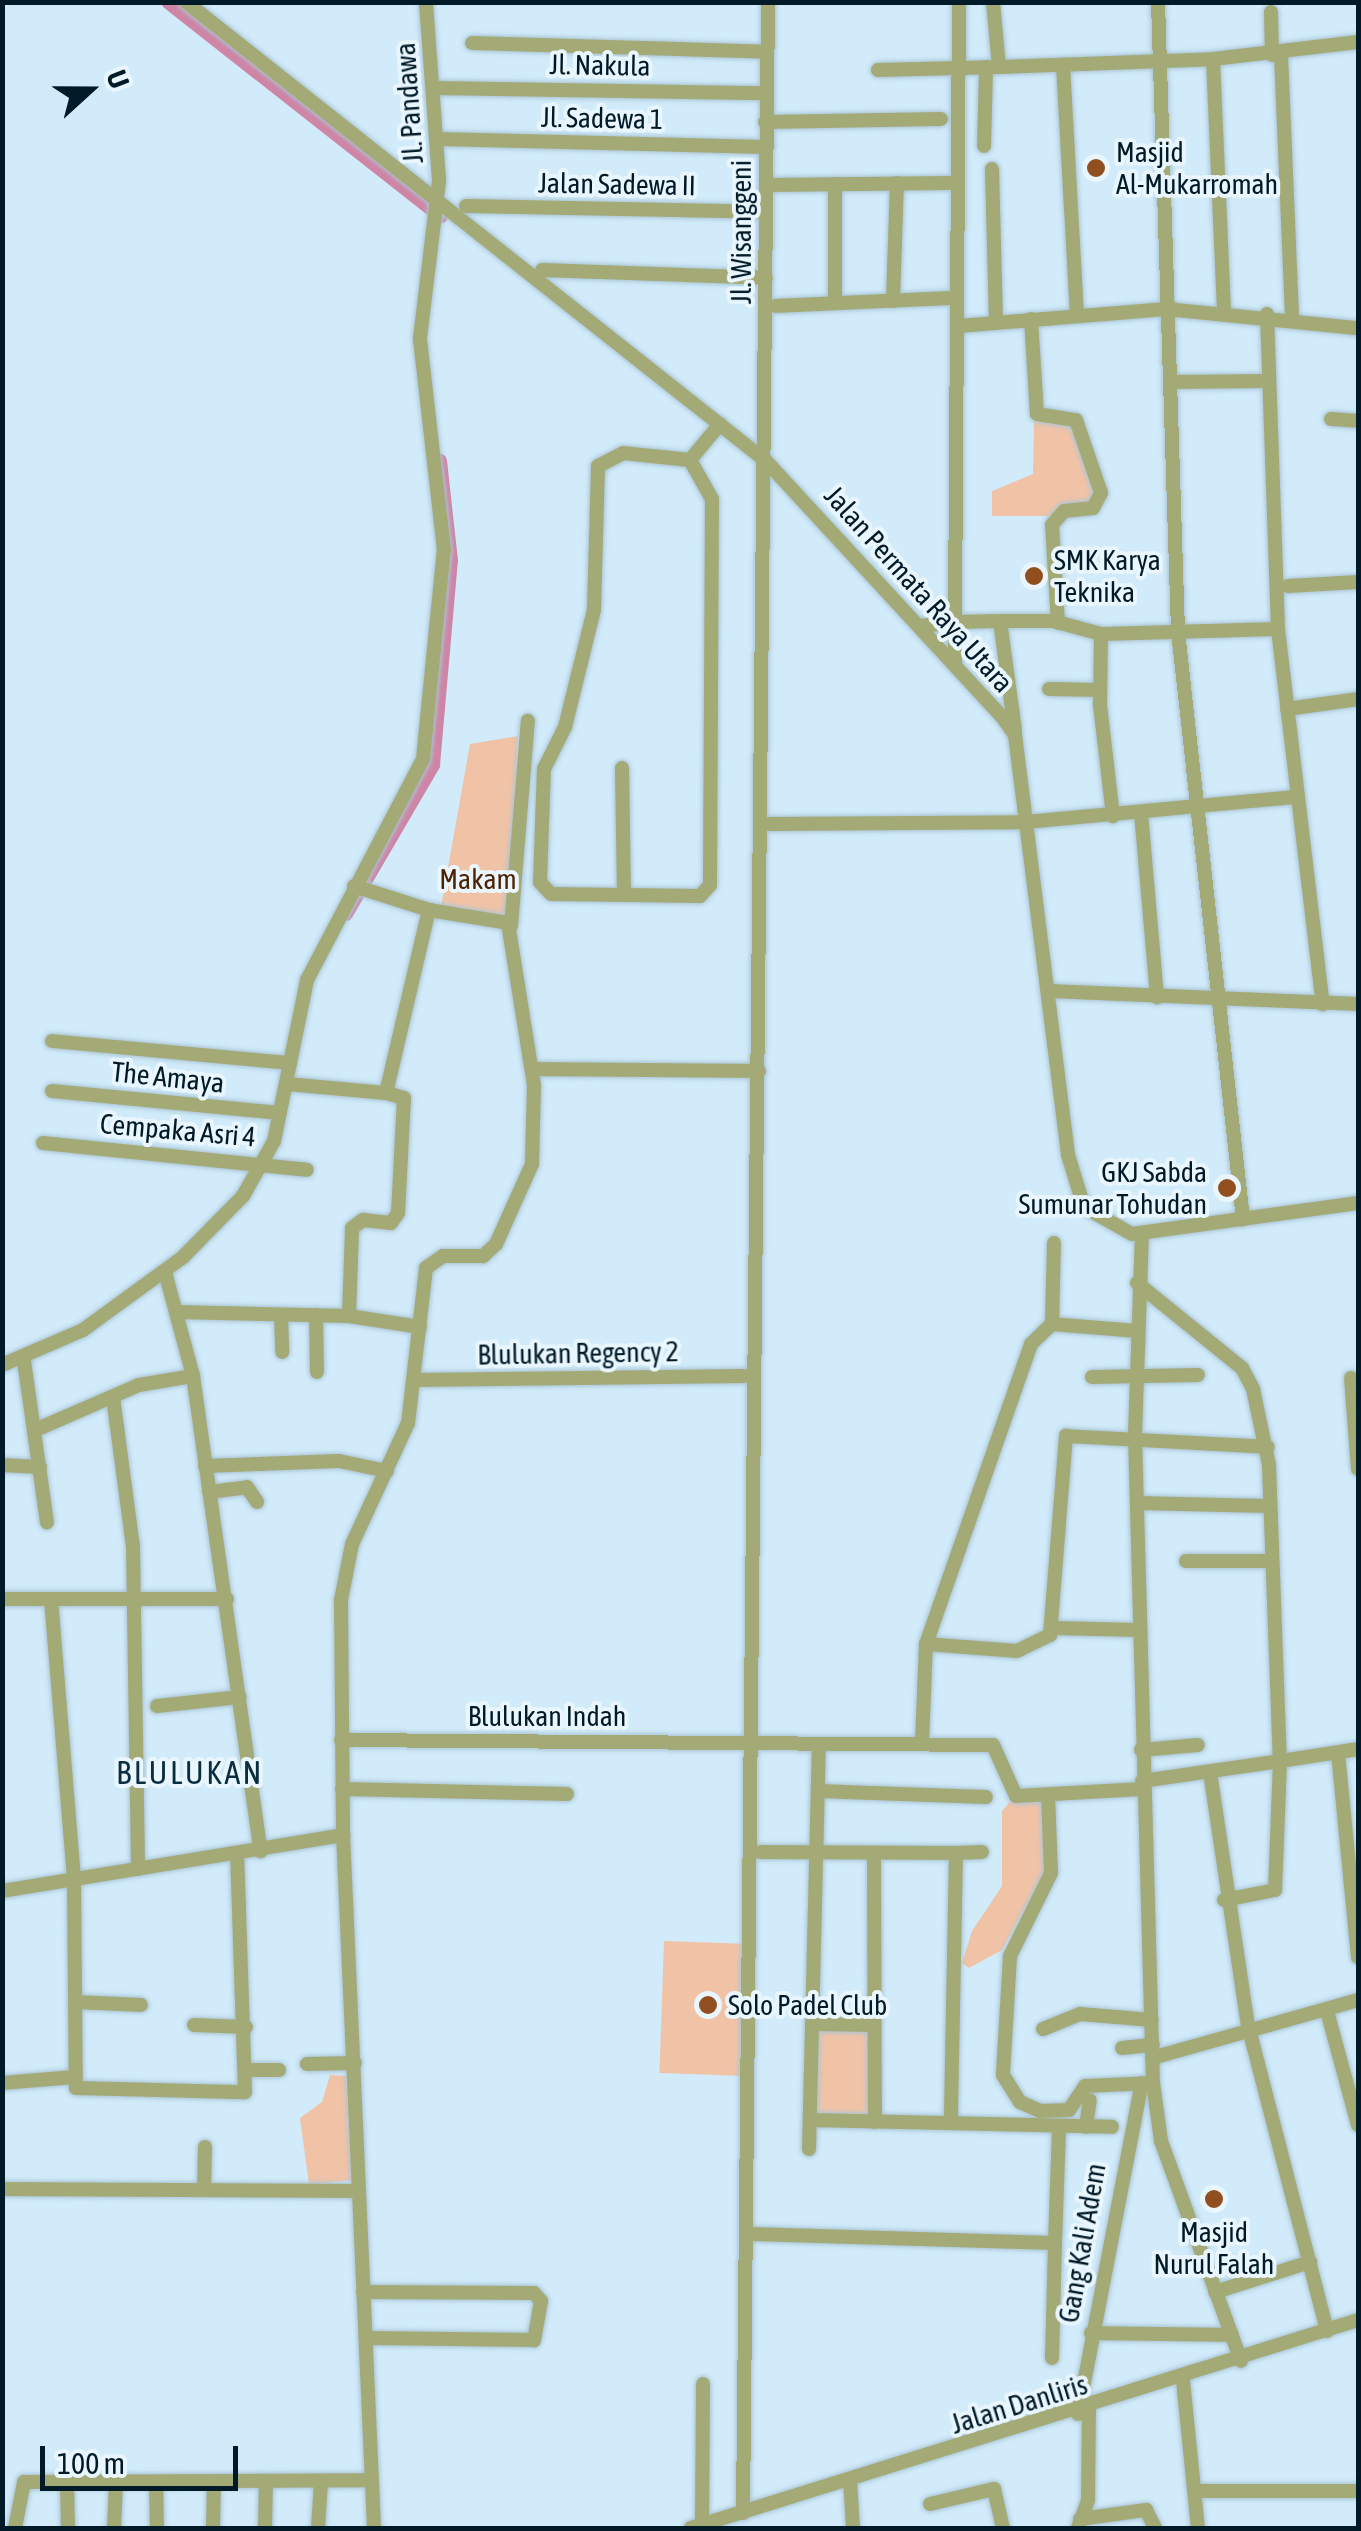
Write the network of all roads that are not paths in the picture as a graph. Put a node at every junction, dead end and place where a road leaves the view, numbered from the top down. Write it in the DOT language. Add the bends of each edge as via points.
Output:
graph roads {
  1 [pos="186,2"];
  2 [pos="426,2"];
  3 [pos="768,2"];
  4 [pos="959,2"];
  5 [pos="993,2"];
  6 [pos="1158,2"];
  7 [pos="1271,12"];
  8 [pos="472,42"];
  9 [pos="1358,42"];
  10 [pos="767,52"];
  11 [pos="1277,54"];
  12 [pos="1213,59"];
  13 [pos="1160,62"];
  14 [pos="1063,65"];
  15 [pos="958,66"];
  16 [pos="993,67"];
  17 [pos="878,70"];
  18 [pos="434,88"];
  19 [pos="766,93"];
  20 [pos="941,119"];
  21 [pos="766,122"];
  22 [pos="438,139"];
  23 [pos="984,146"];
  24 [pos="766,147"];
  25 [pos="992,169"];
  26 [pos="897,183"];
  27 [pos="951,183"];
  28 [pos="835,184"];
  29 [pos="766,185"];
  30 [pos="435,206"];
  31 [pos="466,206"];
  32 [pos="766,212"];
  33 [pos="542,270"];
  34 [pos="766,278"];
  35 [pos="950,298"];
  36 [pos="894,301"];
  37 [pos="835,303"];
  38 [pos="776,306"];
  39 [pos="1166,308"];
  40 [pos="1224,312"];
  41 [pos="1078,314"];
  42 [pos="1267,314"];
  43 [pos="1292,318"];
  44 [pos="1031,319"];
  45 [pos="996,324"];
  46 [pos="959,326"];
  47 [pos="1358,328"];
  48 [pos="1267,381"];
  49 [pos="1173,382"];
  50 [pos="1330,419"];
  51 [pos="1358,420"];
  52 [pos="717,427"];
  53 [pos="690,460"];
  54 [pos="766,471"];
  55 [pos="1358,582"];
  56 [pos="1288,586"];
  57 [pos="1000,621"];
  58 [pos="954,622"];
  59 [pos="1058,623"];
  60 [pos="919,626"];
  61 [pos="1278,629"];
  62 [pos="1178,632"];
  63 [pos="1101,634"];
  64 [pos="955,664"];
  65 [pos="1049,689"];
  66 [pos="1100,690"];
  67 [pos="1358,699"];
  68 [pos="1288,709"];
  69 [pos="528,721"];
  70 [pos="1015,735"];
  71 [pos="622,768"];
  72 [pos="1298,797"];
  73 [pos="1196,808"];
  74 [pos="1141,813"];
  75 [pos="1114,816"];
  76 [pos="1026,822"];
  77 [pos="769,824"];
  78 [pos="362,890"];
  79 [pos="624,893"];
  80 [pos="428,910"];
  81 [pos="511,926"];
  82 [pos="1050,991"];
  83 [pos="1157,997"];
  84 [pos="1218,1000"];
  85 [pos="1323,1004"];
  86 [pos="1358,1004"];
  87 [pos="52,1041"];
  88 [pos="289,1062"];
  89 [pos="532,1069"];
  90 [pos="759,1072"];
  91 [pos="291,1085"];
  92 [pos="52,1091"];
  93 [pos="386,1093"];
  94 [pos="280,1114"];
  95 [pos="44,1143"];
  96 [pos="264,1163"];
  97 [pos="307,1170"];
  98 [pos="1358,1202"];
  99 [pos="1242,1219"];
  100 [pos="1142,1234"];
  101 [pos="1054,1243"];
  102 [pos="165,1272"];
  103 [pos="1137,1280"];
  104 [pos="176,1312"];
  105 [pos="281,1314"];
  106 [pos="316,1315"];
  107 [pos="350,1316"];
  108 [pos="1052,1324"];
  109 [pos="420,1328"];
  110 [pos="1137,1331"];
  111 [pos="282,1352"];
  112 [pos="24,1361"];
  113 [pos="2,1365"];
  114 [pos="316,1372"];
  115 [pos="193,1376"];
  116 [pos="744,1376"];
  117 [pos="1092,1376"];
  118 [pos="1198,1376"];
  119 [pos="1137,1377"];
  120 [pos="1351,1378"];
  121 [pos="414,1380"];
  122 [pos="113,1397"];
  123 [pos="40,1428"];
  124 [pos="1135,1436"];
  125 [pos="1268,1447"];
  126 [pos="2,1465"];
  127 [pos="205,1466"];
  128 [pos="40,1467"];
  129 [pos="1358,1469"];
  130 [pos="387,1471"];
  131 [pos="209,1492"];
  132 [pos="257,1502"];
  133 [pos="1137,1503"];
  134 [pos="1268,1506"];
  135 [pos="47,1522"];
  136 [pos="1186,1561"];
  137 [pos="1270,1561"];
  138 [pos="133,1596"];
  139 [pos="51,1598"];
  140 [pos="2,1599"];
  141 [pos="227,1599"];
  142 [pos="1054,1628"];
  143 [pos="1138,1630"];
  144 [pos="926,1644"];
  145 [pos="240,1697"];
  146 [pos="157,1706"];
  147 [pos="341,1740"];
  148 [pos="754,1742"];
  149 [pos="922,1744"];
  150 [pos="1198,1745"];
  151 [pos="1358,1749"];
  152 [pos="1141,1750"];
  153 [pos="820,1752"];
  154 [pos="1338,1753"];
  155 [pos="1280,1762"];
  156 [pos="1210,1772"];
  157 [pos="1142,1785"];
  158 [pos="342,1790"];
  159 [pos="820,1792"];
  160 [pos="567,1794"];
  161 [pos="1048,1794"];
  162 [pos="986,1797"];
  163 [pos="343,1835"];
  164 [pos="1355,1844"];
  165 [pos="261,1851"];
  166 [pos="761,1852"];
  167 [pos="956,1852"];
  168 [pos="982,1852"];
  169 [pos="237,1855"];
  170 [pos="818,1856"];
  171 [pos="874,1857"];
  172 [pos="138,1868"];
  173 [pos="74,1878"];
  174 [pos="2,1891"];
  175 [pos="1224,1900"];
  176 [pos="1358,1954"];
  177 [pos="1358,2000"];
  178 [pos="76,2002"];
  179 [pos="141,2004"];
  180 [pos="1327,2010"];
  181 [pos="1152,2020"];
  182 [pos="813,2024"];
  183 [pos="194,2025"];
  184 [pos="873,2025"];
  185 [pos="1248,2025"];
  186 [pos="246,2027"];
  187 [pos="1043,2029"];
  188 [pos="1122,2048"];
  189 [pos="1152,2052"];
  190 [pos="355,2063"];
  191 [pos="307,2064"];
  192 [pos="246,2070"];
  193 [pos="278,2070"];
  194 [pos="74,2076"];
  195 [pos="2,2082"];
  196 [pos="1147,2083"];
  197 [pos="1090,2100"];
  198 [pos="811,2120"];
  199 [pos="876,2122"];
  200 [pos="952,2122"];
  201 [pos="1358,2125"];
  202 [pos="1059,2126"];
  203 [pos="1086,2127"];
  204 [pos="1112,2128"];
  205 [pos="205,2147"];
  206 [pos="809,2149"];
  207 [pos="204,2188"];
  208 [pos="2,2189"];
  209 [pos="358,2191"];
  210 [pos="750,2234"];
  211 [pos="1054,2243"];
  212 [pos="1310,2262"];
  213 [pos="363,2292"];
  214 [pos="1215,2292"];
  215 [pos="1358,2320"];
  216 [pos="1326,2331"];
  217 [pos="1091,2334"];
  218 [pos="1232,2335"];
  219 [pos="367,2338"];
  220 [pos="1052,2358"];
  221 [pos="1241,2361"];
  222 [pos="1183,2381"];
  223 [pos="704,2384"];
  224 [pos="1083,2412"];
  225 [pos="321,2480"];
  226 [pos="365,2480"];
  227 [pos="850,2480"];
  228 [pos="214,2481"];
  229 [pos="266,2481"];
  230 [pos="68,2482"];
  231 [pos="116,2482"];
  232 [pos="156,2482"];
  233 [pos="1198,2491"];
  234 [pos="1358,2491"];
  235 [pos="930,2504"];
  236 [pos="743,2513"];
  237 [pos="1079,2524"];
  238 [pos="697,2527"];
  239 [pos="15,2528"];
  240 [pos="68,2528"];
  241 [pos="114,2528"];
  242 [pos="157,2528"];
  243 [pos="214,2528"];
  244 [pos="266,2528"];
  245 [pos="318,2528"];
  246 [pos="374,2528"];
  247 [pos="854,2528"];
  248 [pos="1003,2528"];
  249 [pos="1155,2528"];
  250 [pos="1198,2528"];
  1 -- 30 [label="street, Jalan Permata Raya Utara"];
  2 -- 18 [label="street, Jl. Pandawa"];
  3 -- 10 [label="street, Jl. Wisanggeni"];
  4 -- 15 [label="street"];
  5 -- 16 [label="street"];
  6 -- 13 [label="street"];
  7 -- 11 [label="street"];
  8 -- 10 [label="street"];
  9 -- 11 [label="street"];
  10 -- 19 [label="street, Jl. Wisanggeni"];
  11 -- 12 [label="street"];
  11 -- 43 [label="street"];
  12 -- 13 [label="street"];
  12 -- 40 [label="street"];
  13 -- 14 [label="street"];
  13 -- 39 [label="street"];
  14 -- 16 [label="street"];
  14 -- 41 [label="street"];
  15 -- 16 [label="street"];
  15 -- 17 [label="street"];
  15 -- 46 [label="street"];
  16 -- 23 [label="street"];
  18 -- 19 [label="street, Jl. Nakula"];
  18 -- 22 [label="street, Jl. Pandawa"];
  19 -- 21 [label="street, Jl. Wisanggeni"];
  20 -- 21 [label="street"];
  21 -- 24 [label="street, Jl. Wisanggeni"];
  22 -- 24 [label="street, Jl. Sadewa 1"];
  22 -- 30 [label="street, Jl. Pandawa"];
  24 -- 29 [label="street, Jl. Wisanggeni"];
  25 -- 45 [label="street"];
  26 -- 27 [label="street"];
  26 -- 28 [label="street"];
  26 -- 36 [label="street"];
  28 -- 29 [label="street"];
  28 -- 37 [label="street"];
  29 -- 32 [label="street, Jl. Wisanggeni"];
  30 -- 52 [label="street, Jalan Permata Raya Utara"];
  30 -- 78 [label="street, Jl. Pandawa" via="420,338 444,535 438,661 420,770"];
  31 -- 32 [label="street, Jalan Sadewa II"];
  32 -- 34 [label="street, Jl. Wisanggeni"];
  33 -- 34 [label="street"];
  34 -- 54 [label="street, Jl. Wisanggeni"];
  35 -- 36 [label="street"];
  36 -- 37 [label="street"];
  37 -- 38 [label="street"];
  39 -- 40 [label="street"];
  39 -- 41 [label="street"];
  39 -- 49 [label="street"];
  40 -- 42 [label="street"];
  41 -- 44 [label="street"];
  42 -- 43 [label="street"];
  42 -- 48 [label="street"];
  43 -- 47 [label="street"];
  44 -- 45 [label="street"];
  44 -- 59 [label="street" via="1037,414 1076,420 1101,493 1096,506 1064,510 1052,525"];
  45 -- 46 [label="street"];
  46 -- 58 [label="street"];
  48 -- 49 [label="street"];
  48 -- 61 [label="street"];
  49 -- 62 [label="street"];
  50 -- 51 [label="street"];
  52 -- 53 [label="street"];
  52 -- 54 [label="street, Jalan Permata Raya Utara"];
  53 -- 79 [label="street" via="706,481 713,513 710,886 696,896"];
  53 -- 79 [label="street" via="623,453 599,463 594,610 565,727 544,768 542,888"];
  54 -- 60 [label="street, Jalan Permata Raya Utara"];
  54 -- 90 [label="street, Jl. Wisanggeni"];
  55 -- 56 [label="street"];
  57 -- 58 [label="street"];
  57 -- 59 [label="street"];
  57 -- 70 [label="street"];
  58 -- 60 [label="street"];
  58 -- 64 [label="street"];
  59 -- 63 [label="street"];
  60 -- 64 [label="street, Jalan Permata Raya Utara"];
  61 -- 62 [label="street"];
  61 -- 68 [label="street"];
  62 -- 63 [label="street"];
  62 -- 73 [label="street"];
  63 -- 66 [label="street"];
  64 -- 70 [label="street, Jalan Permata Raya Utara"];
  65 -- 66 [label="street"];
  66 -- 75 [label="street"];
  67 -- 68 [label="street"];
  68 -- 72 [label="street"];
  69 -- 81 [label="street"];
  70 -- 76 [label="street, Jalan Permata Raya Utara"];
  71 -- 79 [label="street"];
  72 -- 73 [label="street"];
  72 -- 85 [label="street"];
  73 -- 74 [label="street"];
  73 -- 84 [label="street"];
  74 -- 75 [label="street"];
  74 -- 83 [label="street"];
  75 -- 76 [label="street"];
  76 -- 77 [label="street"];
  76 -- 82 [label="street, Jalan Permata Raya Utara"];
  78 -- 80 [label="street"];
  78 -- 88 [label="street, Jl. Pandawa" via="307,980"];
  80 -- 81 [label="street"];
  80 -- 93 [label="street"];
  81 -- 89 [label="street"];
  82 -- 83 [label="street"];
  82 -- 100 [label="street, Jalan Permata Raya Utara" via="1078,1200 1109,1228"];
  83 -- 84 [label="street"];
  84 -- 85 [label="street"];
  84 -- 99 [label="street"];
  85 -- 86 [label="street"];
  87 -- 88 [label="street"];
  88 -- 91 [label="street, Jl. Pandawa"];
  89 -- 90 [label="street"];
  89 -- 109 [label="street" via="534,1144 524,1189 486,1254 429,1264"];
  90 -- 148 [label="street, Jl. Wisanggeni"];
  91 -- 93 [label="street"];
  91 -- 94 [label="street, Jl. Pandawa"];
  92 -- 94 [label="street, The Amaya"];
  93 -- 107 [label="street" via="404,1098 398,1213 392,1223 353,1226"];
  94 -- 96 [label="street, Jl. Pandawa"];
  95 -- 96 [label="street, Cempaka Asri 4"];
  96 -- 97 [label="street, Cempaka Asri 4"];
  96 -- 102 [label="street, Jl. Pandawa" via="232,1208"];
  98 -- 99 [label="street, Jalan Permata Raya Utara"];
  99 -- 100 [label="street, Jalan Permata Raya Utara"];
  100 -- 103 [label="street"];
  101 -- 108 [label="street"];
  102 -- 104 [label="street"];
  102 -- 112 [label="street, Jl. Pandawa"];
  103 -- 110 [label="street"];
  103 -- 125 [label="street" via="1242,1368"];
  104 -- 105 [label="street"];
  104 -- 115 [label="street"];
  105 -- 106 [label="street"];
  105 -- 111 [label="street"];
  106 -- 107 [label="street"];
  106 -- 114 [label="street"];
  107 -- 109 [label="street"];
  108 -- 110 [label="street"];
  108 -- 144 [label="street" via="1027,1355"];
  109 -- 121 [label="street"];
  110 -- 119 [label="street"];
  112 -- 113 [label="street"];
  112 -- 123 [label="street"];
  115 -- 122 [label="street"];
  115 -- 127 [label="street"];
  116 -- 121 [label="street, Blulukan Regency 2"];
  117 -- 119 [label="street"];
  118 -- 119 [label="street"];
  119 -- 124 [label="street"];
  120 -- 129 [label="street"];
  121 -- 130 [label="street" via="405,1436"];
  122 -- 123 [label="street"];
  122 -- 138 [label="street"];
  123 -- 128 [label="street"];
  124 -- 125 [label="street"];
  124 -- 133 [label="street"];
  124 -- 142 [label="street" via="1073,1433 1062,1441"];
  125 -- 134 [label="street"];
  126 -- 128 [label="street"];
  127 -- 130 [label="street" via="340,1460"];
  127 -- 131 [label="street"];
  128 -- 135 [label="street"];
  130 -- 147 [label="street" via="346,1568"];
  131 -- 132 [label="street" via="247,1487"];
  131 -- 141 [label="street"];
  133 -- 134 [label="street"];
  133 -- 143 [label="street"];
  134 -- 137 [label="street"];
  136 -- 137 [label="street"];
  137 -- 155 [label="street"];
  138 -- 139 [label="street"];
  138 -- 141 [label="street"];
  138 -- 172 [label="street"];
  139 -- 140 [label="street"];
  139 -- 173 [label="street"];
  141 -- 145 [label="street"];
  142 -- 143 [label="street"];
  142 -- 144 [label="street" via="1022,1650"];
  143 -- 152 [label="street"];
  144 -- 149 [label="street"];
  145 -- 146 [label="street"];
  145 -- 165 [label="street"];
  147 -- 148 [label="street, Blulukan Indah"];
  147 -- 158 [label="street"];
  148 -- 149 [label="street, Blulukan Indah"];
  148 -- 210 [label="street, Jl. Wisanggeni"];
  149 -- 161 [label="street, Blulukan Indah" via="993,1745 1004,1758 1013,1794"];
  150 -- 152 [label="street"];
  151 -- 154 [label="street"];
  152 -- 157 [label="street"];
  153 -- 159 [label="street"];
  154 -- 155 [label="street"];
  154 -- 164 [label="street"];
  155 -- 156 [label="street"];
  155 -- 175 [label="street" via="1275,1890"];
  156 -- 157 [label="street"];
  156 -- 175 [label="street"];
  157 -- 161 [label="street"];
  157 -- 181 [label="street"];
  158 -- 160 [label="street"];
  158 -- 163 [label="street"];
  159 -- 162 [label="street"];
  159 -- 170 [label="street"];
  161 -- 196 [label="street" via="1051,1874 1007,1969 1003,2075 1025,2107 1040,2111 1068,2110 1085,2086"];
  163 -- 165 [label="street"];
  163 -- 190 [label="street"];
  164 -- 176 [label="street"];
  165 -- 169 [label="street"];
  166 -- 170 [label="street"];
  167 -- 168 [label="street"];
  167 -- 171 [label="street"];
  167 -- 200 [label="street"];
  169 -- 172 [label="street"];
  169 -- 186 [label="street"];
  170 -- 171 [label="street"];
  170 -- 182 [label="street"];
  171 -- 184 [label="street"];
  172 -- 173 [label="street"];
  173 -- 174 [label="street"];
  173 -- 178 [label="street"];
  175 -- 185 [label="street"];
  177 -- 180 [label="street"];
  178 -- 179 [label="street"];
  178 -- 194 [label="street"];
  180 -- 185 [label="street"];
  180 -- 201 [label="street"];
  181 -- 187 [label="street" via="1080,2014"];
  181 -- 189 [label="street"];
  182 -- 184 [label="street"];
  182 -- 198 [label="street"];
  183 -- 186 [label="street"];
  184 -- 199 [label="street"];
  185 -- 189 [label="street"];
  185 -- 212 [label="street"];
  186 -- 192 [label="street"];
  188 -- 189 [label="street"];
  189 -- 196 [label="street"];
  190 -- 191 [label="street"];
  190 -- 209 [label="street"];
  192 -- 193 [label="street"];
  192 -- 194 [label="street" via="246,2090 237,2096 82,2092"];
  194 -- 195 [label="street"];
  196 -- 214 [label="street"];
  196 -- 217 [label="street, Gang Kali Adem"];
  197 -- 203 [label="street"];
  198 -- 199 [label="street"];
  198 -- 206 [label="street"];
  199 -- 200 [label="street"];
  200 -- 202 [label="street"];
  202 -- 203 [label="street"];
  202 -- 211 [label="street"];
  203 -- 204 [label="street"];
  205 -- 207 [label="street"];
  207 -- 208 [label="street"];
  207 -- 209 [label="street"];
  209 -- 213 [label="street"];
  210 -- 211 [label="street"];
  210 -- 236 [label="street, Jl. Wisanggeni"];
  211 -- 220 [label="street"];
  212 -- 214 [label="street"];
  212 -- 216 [label="street"];
  213 -- 219 [label="street"];
  213 -- 219 [label="street" via="534,2293 541,2301 534,2340"];
  214 -- 218 [label="street"];
  215 -- 216 [label="street, Jalan Danliris"];
  216 -- 221 [label="street, Jalan Danliris"];
  217 -- 218 [label="street"];
  217 -- 224 [label="street, Gang Kali Adem"];
  218 -- 221 [label="street"];
  219 -- 246 [label="street"];
  221 -- 222 [label="street, Jalan Danliris"];
  222 -- 224 [label="street, Jalan Danliris"];
  222 -- 233 [label="street"];
  223 -- 238 [label="street"];
  224 -- 227 [label="street, Jalan Danliris"];
  224 -- 237 [label="street, Gang Kali Adem" via="1088,2500"];
  225 -- 226 [label="street"];
  225 -- 229 [label="street"];
  225 -- 245 [label="street"];
  227 -- 236 [label="street, Jalan Danliris"];
  227 -- 247 [label="street"];
  228 -- 229 [label="street"];
  228 -- 232 [label="street"];
  228 -- 243 [label="street"];
  229 -- 244 [label="street"];
  230 -- 231 [label="street"];
  230 -- 239 [label="street" via="20,2485"];
  230 -- 240 [label="street"];
  231 -- 232 [label="street"];
  231 -- 241 [label="street"];
  232 -- 242 [label="street"];
  233 -- 234 [label="street"];
  233 -- 250 [label="street"];
  235 -- 248 [label="street" via="994,2489"];
  236 -- 238 [label="street, Jalan Danliris"];
  237 -- 249 [label="street" via="1146,2510"];
}
